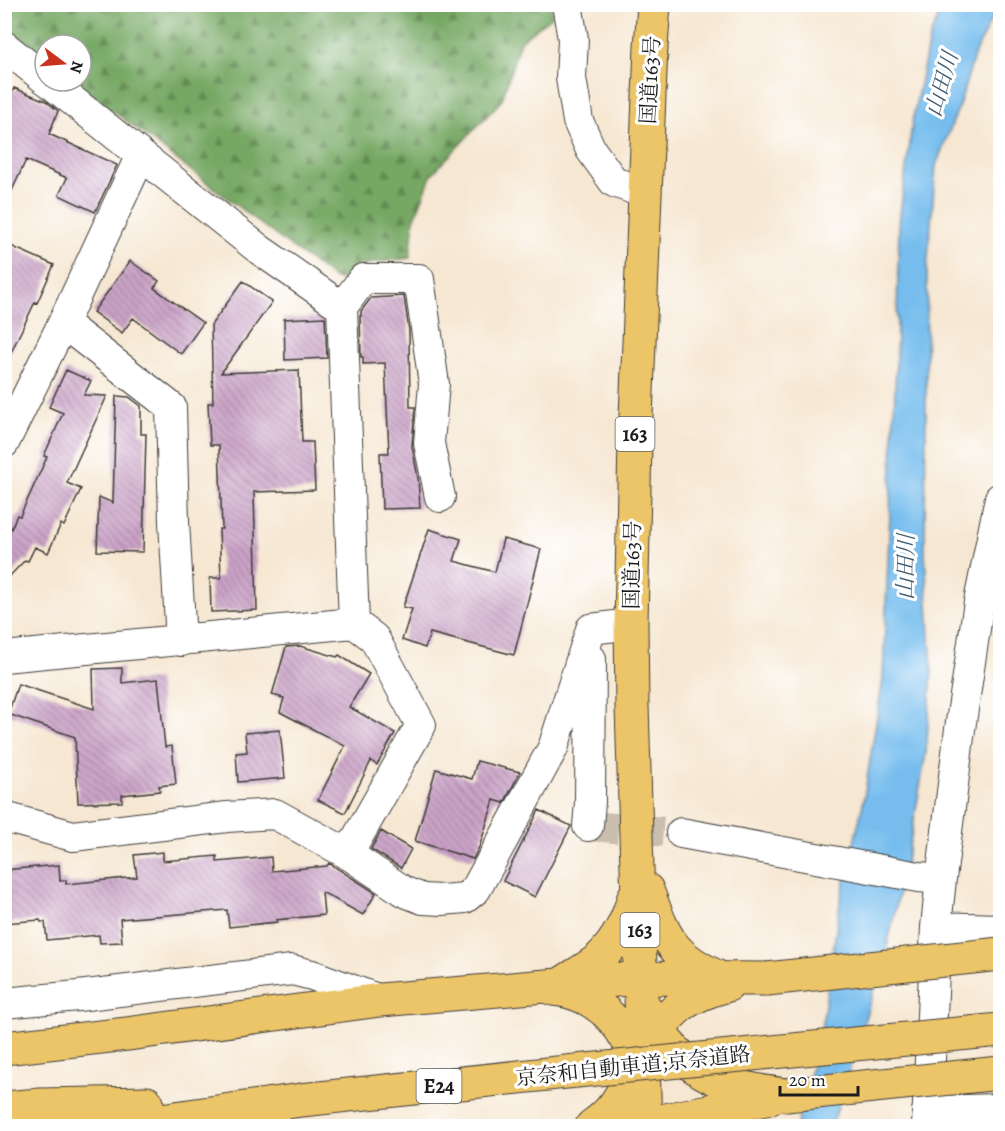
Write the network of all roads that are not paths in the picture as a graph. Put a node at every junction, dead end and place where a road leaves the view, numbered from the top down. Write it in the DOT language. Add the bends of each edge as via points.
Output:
graph roads {
  1 [pos="567,4"];
  2 [pos="654,4"];
  3 [pos="4,46"];
  4 [pos="33,69"];
  5 [pos="62,93"];
  6 [pos="141,155"];
  7 [pos="645,193"];
  8 [pos="342,307"];
  9 [pos="63,323"];
  10 [pos="4,443"];
  11 [pos="440,497"];
  12 [pos="1000,498"];
  13 [pos="354,623"];
  14 [pos="631,624"];
  15 [pos="591,629"];
  16 [pos="181,640"];
  17 [pos="4,657"];
  18 [pos="4,817"];
  19 [pos="588,826"];
  20 [pos="681,833"];
  21 [pos="348,854"];
  22 [pos="638,873"];
  23 [pos="930,878"];
  24 [pos="936,927"];
  25 [pos="1000,929"];
  26 [pos="1000,954"];
  27 [pos="745,979"];
  28 [pos="549,986"];
  29 [pos="380,1000"];
  30 [pos="4,1003"];
  31 [pos="644,1029"];
  32 [pos="1000,1030"];
  33 [pos="4,1048"];
  34 [pos="1000,1073"];
  35 [pos="726,1095"];
  36 [pos="301,1100"];
  37 [pos="4,1108"];
  38 [pos="1000,1109"];
  39 [pos="927,1119"];
  40 [pos="106,1126"];
  41 [pos="592,1126"];
  42 [pos="642,1126"];
  1 -- 7 [label="street" via="573,39 571,78 579,121 591,150 614,182"];
  2 -- 7 [label="highway, 国道163号 / 163"];
  3 -- 4 [label="street"];
  5 -- 6 [label="street"];
  6 -- 8 [label="street" via="260,250"];
  6 -- 9 [label="street"];
  7 -- 14 [label="highway, 国道163号 / 163"];
  8 -- 11 [label="street" via="363,279 419,279 434,384 429,444"];
  8 -- 13 [label="street"];
  9 -- 10 [label="street"];
  9 -- 16 [label="street" via="171,407"];
  12 -- 23 [label="street"];
  13 -- 16 [label="street"];
  13 -- 21 [label="street" via="374,638 421,725"];
  14 -- 15 [label="street"];
  14 -- 22 [label="highway, 国道163号 / 163"];
  15 -- 19 [label="street"];
  15 -- 21 [label="street" via="553,748 476,889 465,898 423,899 405,892"];
  16 -- 17 [label="street"];
  18 -- 21 [label="street" via="73,836 275,814"];
  20 -- 23 [label="street"];
  22 -- 27 [label="highway" via="663,932 686,959 700,969"];
  22 -- 28 [label="highway" via="628,917 609,948 597,961"];
  22 -- 31 [label="highway, 国道163号 / 163"];
  23 -- 24 [label="street"];
  24 -- 25 [label="street"];
  24 -- 39 [label="street"];
  26 -- 27 [label="highway, bridge"];
  27 -- 31 [label="highway"];
  27 -- 31 [label="highway" via="694,997 664,1021"];
  28 -- 29 [label="highway"];
  28 -- 31 [label="highway"];
  28 -- 31 [label="highway" via="597,1005 624,1033"];
  29 -- 30 [label="street" via="292,970"];
  29 -- 33 [label="highway"];
  31 -- 35 [label="highway" via="665,1040"];
  31 -- 41 [label="highway" via="623,1093 615,1106"];
  31 -- 42 [label="highway, 国道163号 / 163"];
  32 -- 36 [label="highway, 京奈和自動車道;京奈道路 / E24, bridge"];
  34 -- 35 [label="highway, bridge" via="786,1095"];
  35 -- 42 [label="highway"];
  36 -- 37 [label="highway, 京奈和自動車道;京奈道路 / E24"];
  36 -- 40 [label="highway, 京奈和自動車道;京奈道路 / E24"];
  38 -- 39 [label="street"];
}
